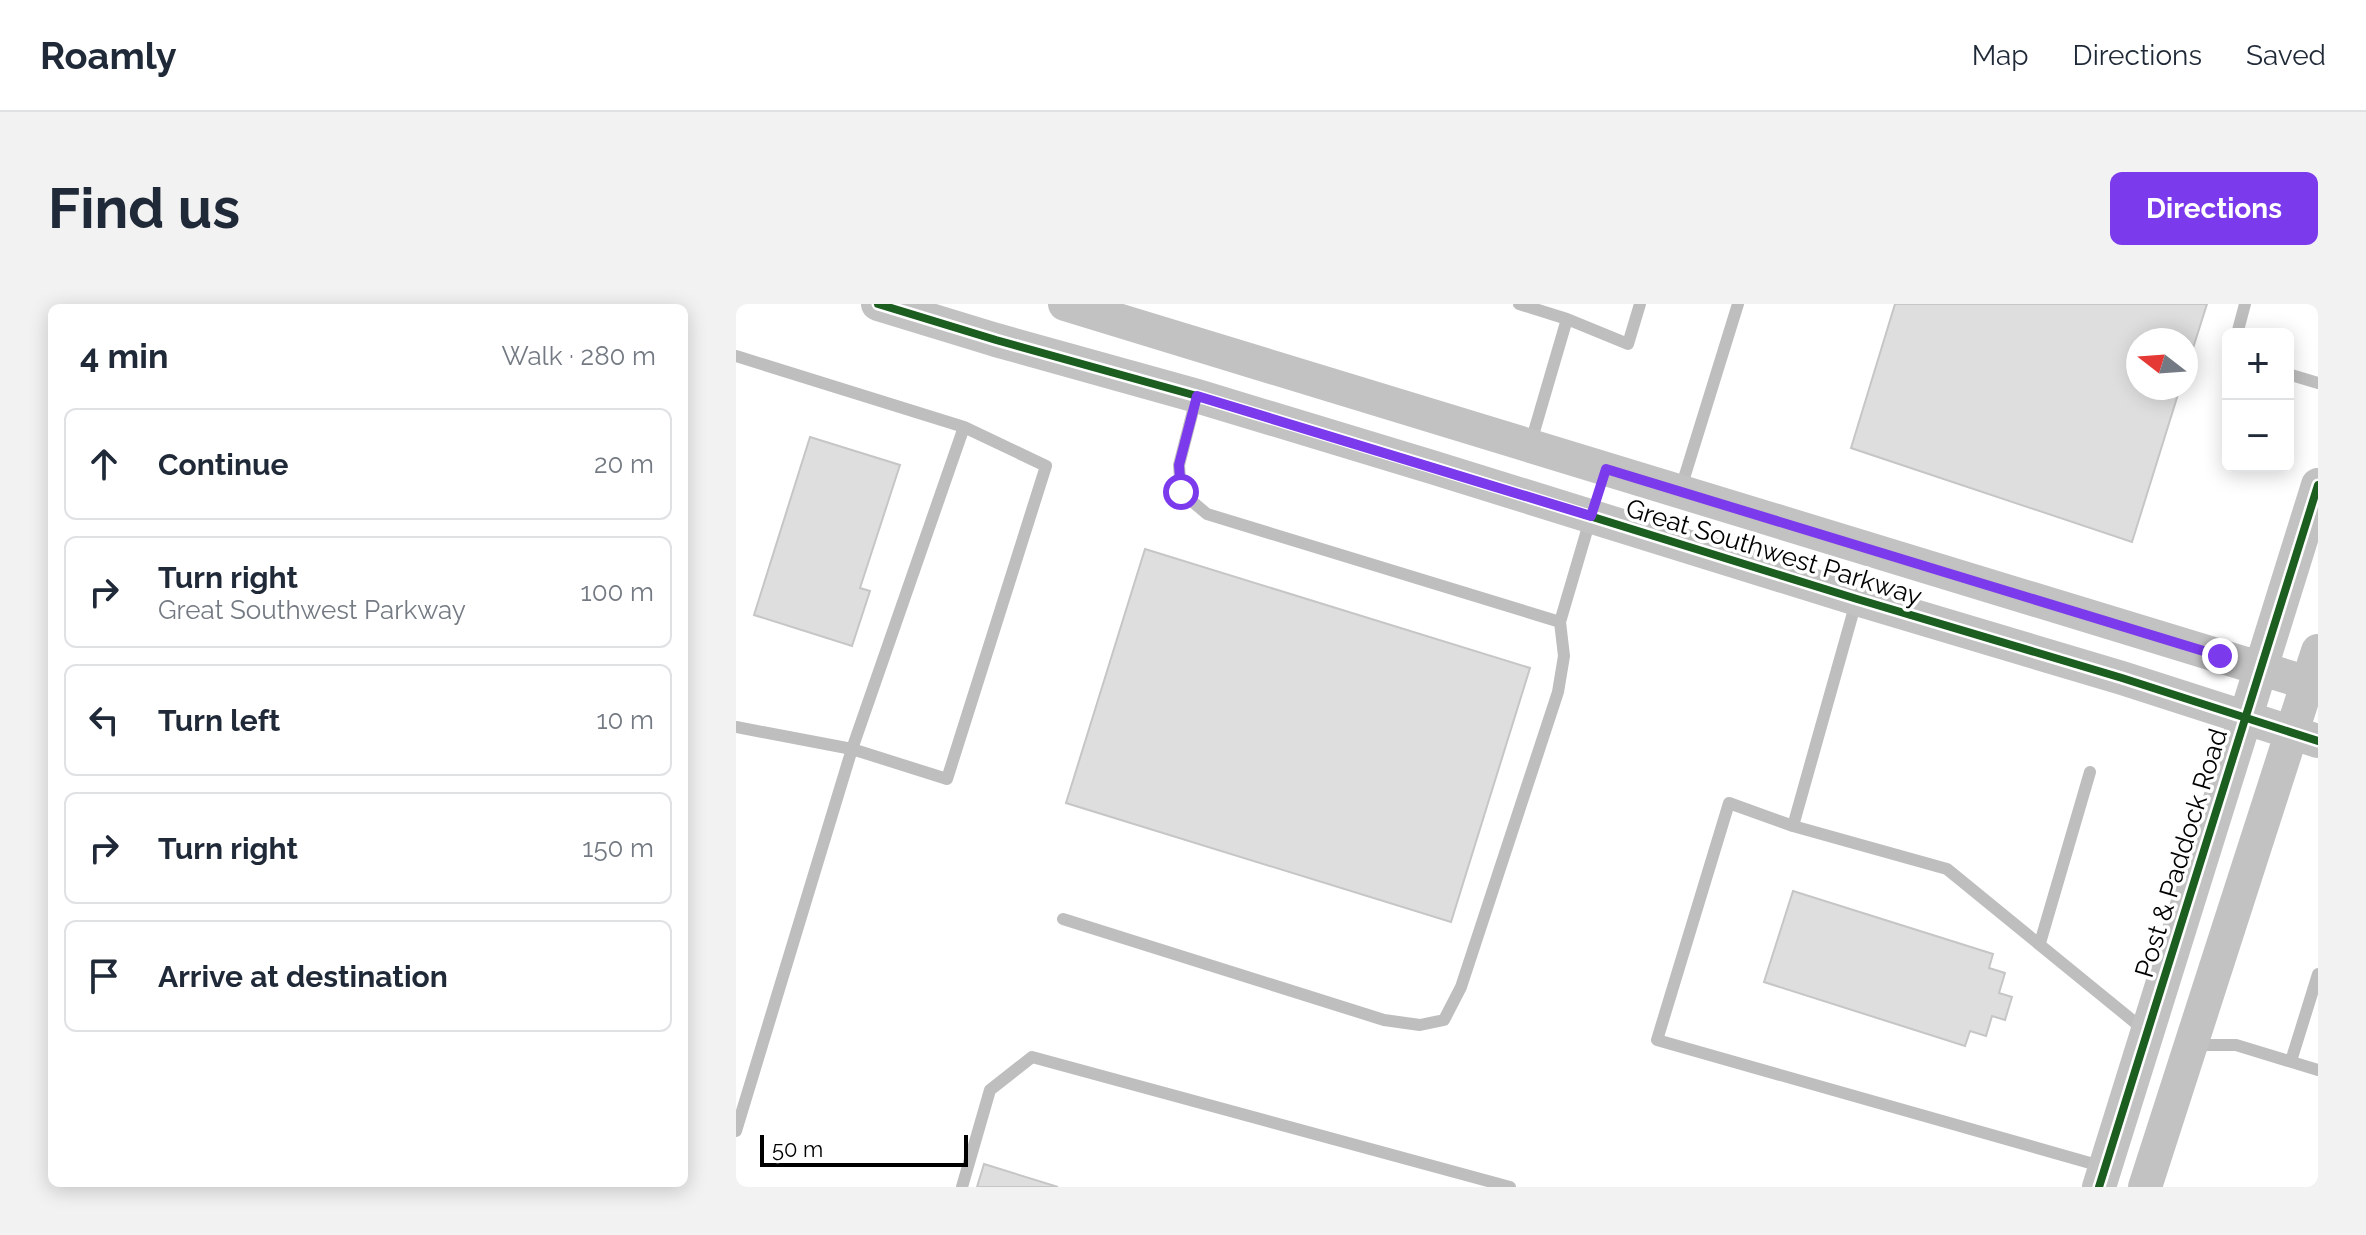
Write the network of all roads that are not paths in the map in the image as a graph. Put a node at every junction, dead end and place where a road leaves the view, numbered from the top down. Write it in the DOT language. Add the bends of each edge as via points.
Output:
graph roads {
  1 [pos="878,304"];
  2 [pos="1065,304"];
  3 [pos="1519,304"];
  4 [pos="1640,304"];
  5 [pos="1738,304"];
  6 [pos="2245,304"];
  7 [pos="1567,319"];
  8 [pos="2239,328"];
  9 [pos="736,356"];
  10 [pos="2294,376"];
  11 [pos="2318,383"];
  12 [pos="1197,396"];
  13 [pos="964,427"];
  14 [pos="1530,445"];
  15 [pos="1606,469"];
  16 [pos="2318,485"];
  17 [pos="1680,492"];
  18 [pos="1591,516"];
  19 [pos="1857,599"];
  20 [pos="1560,622"];
  21 [pos="2318,651"];
  22 [pos="2259,668"];
  23 [pos="2313,685"];
  24 [pos="2244,717"];
  25 [pos="736,727"];
  26 [pos="2305,737"];
  27 [pos="852,749"];
  28 [pos="2090,772"];
  29 [pos="1793,826"];
  30 [pos="1063,919"];
  31 [pos="2040,943"];
  32 [pos="2318,974"];
  33 [pos="2147,1032"];
  34 [pos="2191,1045"];
  35 [pos="2291,1061"];
  36 [pos="2318,1070"];
  37 [pos="736,1131"];
  38 [pos="2102,1177"];
  39 [pos="962,1187"];
  40 [pos="1510,1187"];
  41 [pos="2145,1187"];
  1 -- 12 [label="street, Great Southwest Parkway"];
  2 -- 14 [label="street"];
  3 -- 7 [label="lane"];
  4 -- 7 [label="lane" via="1628,344"];
  5 -- 17 [label="lane"];
  6 -- 8 [label="lane"];
  7 -- 14 [label="lane"];
  9 -- 13 [label="lane"];
  10 -- 11 [label="lane"];
  12 -- 18 [label="street, Great Southwest Parkway"];
  12 -- 20 [label="lane" via="1179,465 1181,492 1207,514"];
  13 -- 27 [label="lane"];
  13 -- 27 [label="lane" via="1046,466 947,779"];
  14 -- 15 [label="street"];
  15 -- 17 [label="street"];
  15 -- 18 [label="street"];
  16 -- 22 [label="street, Post & Paddock Road"];
  17 -- 22 [label="street"];
  18 -- 19 [label="street, Great Southwest Parkway"];
  18 -- 20 [label="lane"];
  19 -- 24 [label="street, Great Southwest Parkway"];
  19 -- 29 [label="lane"];
  20 -- 30 [label="lane" via="1564,656 1558,692 1461,987 1444,1020 1420,1025 1384,1020"];
  21 -- 23 [label="street"];
  22 -- 23 [label="street"];
  22 -- 24 [label="street, Post & Paddock Road"];
  23 -- 26 [label="street"];
  24 -- 26 [label="street, Great Southwest Parkway"];
  24 -- 33 [label="street, Post & Paddock Road"];
  25 -- 27 [label="lane"];
  26 -- 34 [label="street"];
  27 -- 37 [label="lane"];
  28 -- 31 [label="lane"];
  29 -- 31 [label="lane" via="1947,869"];
  29 -- 38 [label="lane" via="1729,803 1657,1040"];
  31 -- 33 [label="lane"];
  32 -- 35 [label="lane"];
  33 -- 34 [label="street"];
  33 -- 38 [label="street, Post & Paddock Road"];
  34 -- 35 [label="lane" via="2236,1045"];
  34 -- 41 [label="street"];
  35 -- 36 [label="lane"];
  39 -- 40 [label="lane" via="990,1090 1032,1057"];
}
